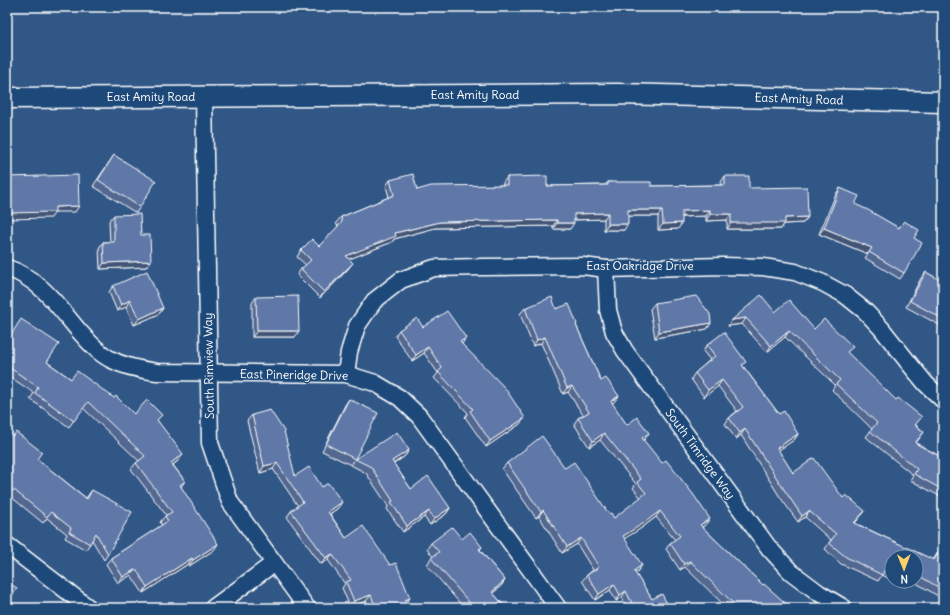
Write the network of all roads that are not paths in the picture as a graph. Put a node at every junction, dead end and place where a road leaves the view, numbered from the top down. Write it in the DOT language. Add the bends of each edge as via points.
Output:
graph roads {
  1 [pos="204,96"];
  2 [pos="7,98"];
  3 [pos="943,102"];
  4 [pos="7,268"];
  5 [pos="606,269"];
  6 [pos="209,373"];
  7 [pos="346,374"];
  8 [pos="943,400"];
  9 [pos="7,545"];
  10 [pos="274,563"];
  11 [pos="89,608"];
  12 [pos="213,608"];
  13 [pos="307,608"];
  14 [pos="558,608"];
  15 [pos="844,608"];
  1 -- 2 [label="street, East Amity Road"];
  1 -- 3 [label="street, East Amity Road" via="618,94"];
  1 -- 6 [label="street, South Rimview Way"];
  4 -- 6 [label="street, East Pineridge Drive" via="16,270 34,281 89,343 110,359 135,369"];
  5 -- 7 [label="street, East Oakridge Drive" via="583,266 434,268 402,280 374,301 357,326"];
  5 -- 8 [label="street, East Oakridge Drive" via="723,266 763,267 795,272 845,295 865,311 926,384"];
  5 -- 15 [label="street, South Timridge Way" via="608,310 614,332 625,351 770,548 792,572"];
  6 -- 7 [label="street, East Pineridge Drive"];
  6 -- 10 [label="street, South Rimview Way" via="210,443 230,502"];
  7 -- 14 [label="street, East Pineridge Drive" via="375,383 400,398 419,416"];
  9 -- 11 [label="street"];
  10 -- 12 [label="street"];
  10 -- 13 [label="street, South Rimview Way"];
}
